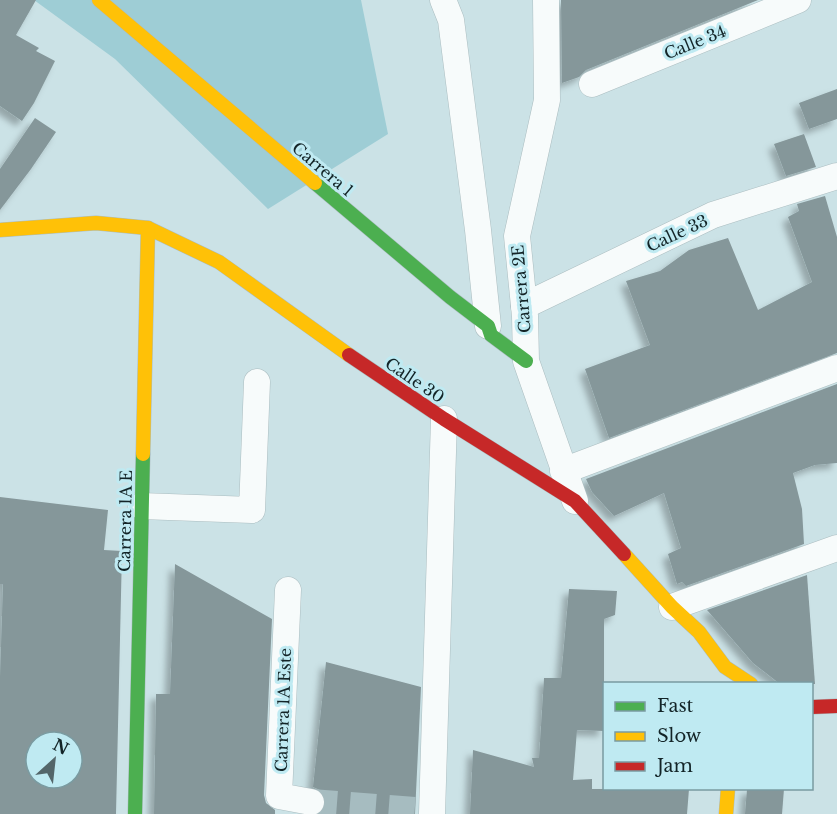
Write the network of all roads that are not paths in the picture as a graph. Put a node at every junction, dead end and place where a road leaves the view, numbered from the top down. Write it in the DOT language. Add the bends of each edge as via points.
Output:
graph roads {
  1 [pos="99,0"];
  2 [pos="443,0"];
  3 [pos="546,0"];
  4 [pos="798,0"];
  5 [pos="592,84"];
  6 [pos="837,176"];
  7 [pos="148,228"];
  8 [pos="0,230"];
  9 [pos="525,311"];
  10 [pos="490,330"];
  11 [pos="526,361"];
  12 [pos="837,368"];
  13 [pos="257,382"];
  14 [pos="444,419"];
  15 [pos="563,471"];
  16 [pos="575,501"];
  17 [pos="141,506"];
  18 [pos="837,548"];
  19 [pos="288,591"];
  20 [pos="672,607"];
  21 [pos="725,667"];
  22 [pos="729,682"];
  23 [pos="748,682"];
  24 [pos="837,706"];
  25 [pos="813,707"];
  26 [pos="728,790"];
  27 [pos="311,802"];
  28 [pos="426,812"];
  29 [pos="135,814"];
  30 [pos="726,814"];
  1 -- 10 [label="street, Carrera 1"];
  2 -- 10 [label="street" via="452,31"];
  3 -- 9 [label="street, Carrera 2E" via="547,100 517,236"];
  4 -- 5 [label="street, Calle 34"];
  6 -- 9 [label="street, Calle 33" via="713,215"];
  7 -- 8 [label="street, Calle 30" via="96,223"];
  7 -- 14 [label="street, Calle 30" via="219,262"];
  7 -- 17 [label="street, Carrera 1A E"];
  9 -- 10 [label="street, Calle 33" via="518,329 507,335"];
  9 -- 11 [label="street, Carrera 2E"];
  10 -- 11 [label="street, Carrera 1"];
  11 -- 15 [label="street, Carrera 2E"];
  12 -- 15 [label="street"];
  13 -- 17 [label="street" via="252,510"];
  14 -- 16 [label="street, Calle 30"];
  14 -- 28 [label="street"];
  15 -- 16 [label="street, Carrera 2E"];
  16 -- 20 [label="street, Calle 30"];
  17 -- 29 [label="street, Carrera 1A E"];
  18 -- 20 [label="street"];
  19 -- 27 [label="street, Carrera 1A Este" via="279,796"];
  20 -- 21 [label="street, Calle 30" via="699,632"];
  21 -- 22 [label="street"];
  21 -- 23 [label="street, Calle 30"];
  24 -- 25 [label="street"];
  26 -- 30 [label="street"];
}
